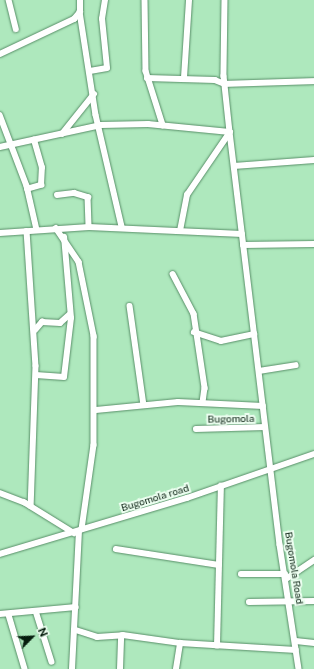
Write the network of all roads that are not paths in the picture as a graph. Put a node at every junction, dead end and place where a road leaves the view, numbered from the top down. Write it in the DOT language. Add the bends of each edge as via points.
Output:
graph roads {
  1 [pos="9,0"];
  2 [pos="80,0"];
  3 [pos="105,0"];
  4 [pos="145,0"];
  5 [pos="189,0"];
  6 [pos="225,0"];
  7 [pos="80,12"];
  8 [pos="16,29"];
  9 [pos="0,54"];
  10 [pos="90,71"];
  11 [pos="147,78"];
  12 [pos="184,78"];
  13 [pos="314,80"];
  14 [pos="225,84"];
  15 [pos="94,94"];
  16 [pos="0,115"];
  17 [pos="101,125"];
  18 [pos="163,125"];
  19 [pos="230,132"];
  20 [pos="60,135"];
  21 [pos="34,140"];
  22 [pos="9,145"];
  23 [pos="0,147"];
  24 [pos="314,160"];
  25 [pos="234,166"];
  26 [pos="27,189"];
  27 [pos="57,195"];
  28 [pos="89,227"];
  29 [pos="122,227"];
  30 [pos="56,228"];
  31 [pos="37,230"];
  32 [pos="27,231"];
  33 [pos="180,231"];
  34 [pos="0,233"];
  35 [pos="242,234"];
  36 [pos="64,237"];
  37 [pos="314,244"];
  38 [pos="243,245"];
  39 [pos="173,274"];
  40 [pos="130,306"];
  41 [pos="70,314"];
  42 [pos="35,330"];
  43 [pos="194,332"];
  44 [pos="254,334"];
  45 [pos="296,365"];
  46 [pos="259,371"];
  47 [pos="36,375"];
  48 [pos="203,402"];
  49 [pos="144,405"];
  50 [pos="263,406"];
  51 [pos="96,410"];
  52 [pos="265,427"];
  53 [pos="196,428"];
  54 [pos="314,454"];
  55 [pos="272,470"];
  56 [pos="221,486"];
  57 [pos="0,493"];
  58 [pos="31,506"];
  59 [pos="78,531"];
  60 [pos="116,549"];
  61 [pos="0,554"];
  62 [pos="314,560"];
  63 [pos="219,565"];
  64 [pos="241,574"];
  65 [pos="285,577"];
  66 [pos="314,601"];
  67 [pos="249,602"];
  68 [pos="291,603"];
  69 [pos="76,607"];
  70 [pos="36,611"];
  71 [pos="0,614"];
  72 [pos="9,614"];
  73 [pos="76,630"];
  74 [pos="121,636"];
  75 [pos="296,642"];
  76 [pos="180,643"];
  77 [pos="314,643"];
  78 [pos="217,646"];
  79 [pos="296,650"];
  80 [pos="52,662"];
  81 [pos="25,669"];
  82 [pos="72,669"];
  83 [pos="120,669"];
  84 [pos="176,669"];
  85 [pos="299,669"];
  1 -- 8 [label="street"];
  2 -- 7 [label="street"];
  3 -- 10 [label="street" via="102,19 107,68"];
  4 -- 11 [label="street"];
  5 -- 12 [label="street"];
  6 -- 14 [label="street, Bugomola Road"];
  7 -- 9 [label="street" via="65,24"];
  7 -- 10 [label="street"];
  10 -- 15 [label="street"];
  11 -- 12 [label="street"];
  11 -- 18 [label="street"];
  12 -- 14 [label="street" via="215,80"];
  13 -- 14 [label="street"];
  14 -- 19 [label="street, Bugomola Road"];
  15 -- 17 [label="street"];
  15 -- 20 [label="street" via="72,126"];
  16 -- 22 [label="street"];
  17 -- 18 [label="street"];
  17 -- 20 [label="street"];
  17 -- 29 [label="street"];
  18 -- 19 [label="street"];
  19 -- 25 [label="street, Bugomola Road"];
  19 -- 33 [label="street" via="187,195"];
  20 -- 21 [label="street"];
  21 -- 22 [label="street"];
  21 -- 26 [label="street" via="41,161 41,186"];
  22 -- 23 [label="street"];
  22 -- 26 [label="street"];
  24 -- 25 [label="street"];
  25 -- 35 [label="street, Bugomola Road"];
  26 -- 31 [label="street"];
  27 -- 28 [label="street" via="87,195"];
  28 -- 29 [label="street"];
  28 -- 30 [label="street"];
  29 -- 33 [label="street"];
  30 -- 31 [label="street"];
  30 -- 36 [label="street"];
  31 -- 32 [label="street"];
  32 -- 34 [label="street"];
  32 -- 42 [label="street"];
  33 -- 35 [label="street"];
  35 -- 38 [label="street, Bugomola Road"];
  36 -- 41 [label="street"];
  36 -- 51 [label="street" via="79,262 93,331"];
  37 -- 38 [label="street"];
  38 -- 44 [label="street, Bugomola Road"];
  39 -- 43 [label="street" via="193,312"];
  40 -- 49 [label="street"];
  41 -- 42 [label="street" via="60,322 42,322"];
  41 -- 47 [label="street" via="64,377"];
  42 -- 47 [label="street"];
  43 -- 44 [label="street" via="221,341"];
  43 -- 48 [label="street" via="205,388"];
  44 -- 46 [label="street, Bugomola Road"];
  45 -- 46 [label="street"];
  46 -- 50 [label="street, Bugomola Road"];
  47 -- 58 [label="street"];
  48 -- 49 [label="street"];
  48 -- 50 [label="street"];
  49 -- 51 [label="street"];
  50 -- 52 [label="street, Bugomola Road"];
  51 -- 59 [label="street"];
  52 -- 53 [label="street, Bugomola"];
  52 -- 55 [label="street, Bugomola Road"];
  54 -- 55 [label="street, Bugomola road"];
  55 -- 56 [label="street, Bugomola road"];
  55 -- 65 [label="street, Bugomola Road"];
  56 -- 59 [label="street, Bugomola road"];
  56 -- 63 [label="street"];
  57 -- 58 [label="street"];
  58 -- 59 [label="street"];
  59 -- 61 [label="street, Bugomola road"];
  59 -- 69 [label="street"];
  60 -- 63 [label="street"];
  62 -- 65 [label="street"];
  63 -- 78 [label="street"];
  64 -- 65 [label="street"];
  65 -- 68 [label="street, Bugomola Road"];
  66 -- 68 [label="street"];
  67 -- 68 [label="street"];
  68 -- 75 [label="street, Bugomola Road"];
  69 -- 70 [label="street"];
  69 -- 73 [label="street"];
  70 -- 72 [label="street"];
  70 -- 80 [label="street"];
  71 -- 72 [label="street"];
  72 -- 81 [label="street"];
  73 -- 74 [label="street" via="95,637"];
  73 -- 82 [label="street"];
  74 -- 76 [label="street"];
  74 -- 83 [label="street"];
  75 -- 77 [label="street"];
  75 -- 79 [label="street, Bugomola Road"];
  76 -- 78 [label="street"];
  76 -- 84 [label="street"];
  78 -- 79 [label="street"];
  79 -- 85 [label="street, Bugomola Road"];
}
